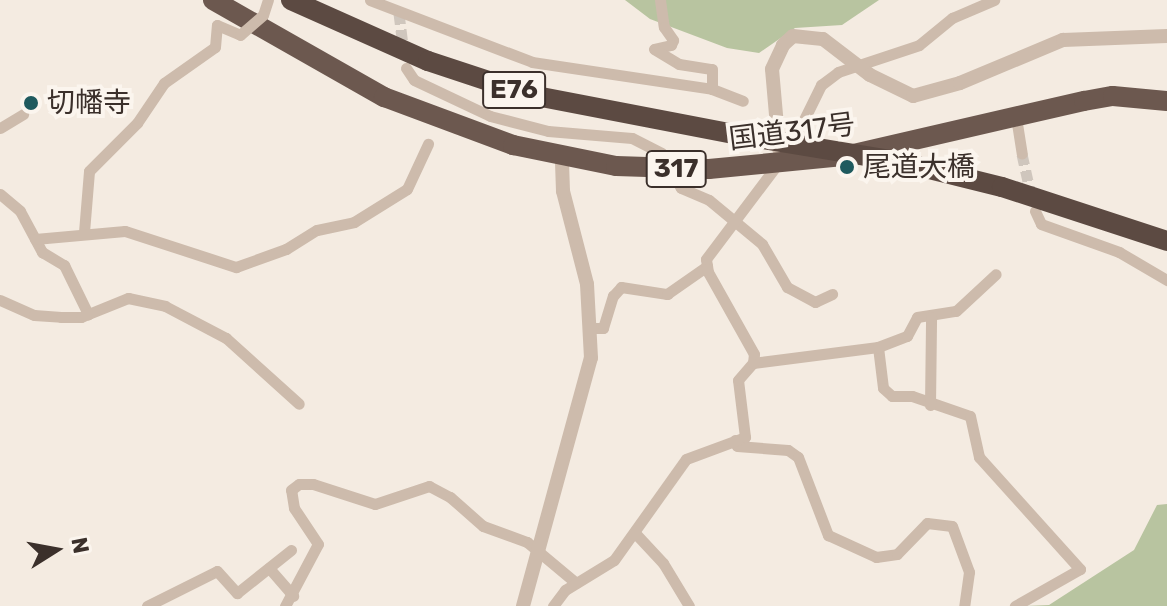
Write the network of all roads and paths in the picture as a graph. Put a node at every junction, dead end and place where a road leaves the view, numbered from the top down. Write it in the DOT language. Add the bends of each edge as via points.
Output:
graph roads {
  1 [pos="213,0"];
  2 [pos="268,0"];
  3 [pos="291,0"];
  4 [pos="370,0"];
  5 [pos="660,0"];
  6 [pos="994,0"];
  7 [pos="1167,36"];
  8 [pos="856,64"];
  9 [pos="406,68"];
  10 [pos="712,89"];
  11 [pos="743,101"];
  12 [pos="1167,101"];
  13 [pos="23,114"];
  14 [pos="1016,117"];
  15 [pos="0,128"];
  16 [pos="428,144"];
  17 [pos="1022,154"];
  18 [pos="562,158"];
  19 [pos="778,163"];
  20 [pos="0,194"];
  21 [pos="1035,211"];
  22 [pos="1080,211"];
  23 [pos="738,222"];
  24 [pos="84,232"];
  25 [pos="35,239"];
  26 [pos="1167,241"];
  27 [pos="1167,250"];
  28 [pos="707,266"];
  29 [pos="996,274"];
  30 [pos="1167,280"];
  31 [pos="832,294"];
  32 [pos="0,300"];
  33 [pos="88,314"];
  34 [pos="931,317"];
  35 [pos="592,328"];
  36 [pos="878,347"];
  37 [pos="753,363"];
  38 [pos="299,404"];
  39 [pos="930,405"];
  40 [pos="735,440"];
  41 [pos="635,533"];
  42 [pos="291,550"];
  43 [pos="540,550"];
  44 [pos="269,568"];
  45 [pos="576,583"];
  46 [pos="289,601"];
  47 [pos="147,606"];
  48 [pos="523,606"];
  49 [pos="553,606"];
  50 [pos="689,606"];
  51 [pos="964,606"];
  52 [pos="1015,606"];
  1 -- 18 [label="highway, 国道317号 / 317" via="384,97 462,129"];
  2 -- 24 [label="street, bridge" via="263,15 240,35 217,25 215,47 164,83 137,123 89,171"];
  3 -- 22 [label="highway, E76, bridge" via="385,44 584,109 897,161"];
  4 -- 10 [label="street" via="532,62"];
  5 -- 10 [label="street" via="664,27 673,40 654,49 679,64 712,69"];
  6 -- 8 [label="street" via="952,18 919,45"];
  7 -- 8 [label="street" via="1063,40 960,83 913,96"];
  8 -- 19 [label="street" via="821,85"];
  8 -- 19 [label="street" via="823,39 793,36 783,45 772,69"];
  9 -- 23 [label="street, bridge" via="414,80 490,116 548,131 632,138 661,153 681,188 709,200"];
  10 -- 11 [label="street"];
  12 -- 14 [label="highway, 国道317号 / 317" via="1113,96"];
  13 -- 15 [label="street"];
  14 -- 17 [label="street"];
  14 -- 19 [label="highway, 国道317号 / 317" via="845,156"];
  16 -- 24 [label="street" via="407,189 354,222 317,230 286,249 236,267 125,231"];
  18 -- 19 [label="highway, 国道317号 / 317" via="661,169"];
  18 -- 35 [label="street" via="563,191 587,284"];
  19 -- 23 [label="street"];
  20 -- 25 [label="street" via="20,211"];
  21 -- 30 [label="street" via="1041,224 1119,252"];
  22 -- 26 [label="highway, E76"];
  22 -- 27 [label="highway, E76"];
  23 -- 28 [label="street" via="706,259"];
  23 -- 31 [label="street" via="762,244 787,287 815,302"];
  24 -- 25 [label="street"];
  25 -- 33 [label="street" via="42,252 64,265"];
  28 -- 35 [label="street" via="667,294 621,287 603,328"];
  28 -- 37 [label="street" via="754,354"];
  29 -- 34 [label="street" via="956,311"];
  32 -- 33 [label="street" via="34,315"];
  33 -- 38 [label="street" via="128,298 165,306 226,338"];
  34 -- 36 [label="street" via="917,317 907,336"];
  34 -- 39 [label="street"];
  35 -- 43 [label="street" via="591,358"];
  36 -- 37 [label="street"];
  36 -- 39 [label="street" via="883,388 892,396 912,396"];
  37 -- 40 [label="street" via="738,380 745,437"];
  39 -- 52 [label="street" via="970,416 979,457 1080,569 1053,589 1025,597"];
  40 -- 41 [label="street" via="686,459"];
  40 -- 51 [label="street" via="737,446 788,450 798,457 828,535 876,557 897,554 927,523 952,526 969,572"];
  41 -- 45 [label="street" via="614,560"];
  41 -- 50 [label="street" via="663,563"];
  42 -- 44 [label="street"];
  43 -- 45 [label="street"];
  43 -- 46 [label="street" via="483,526 429,486 375,504 299,484 291,490 294,508 318,544"];
  43 -- 48 [label="street"];
  44 -- 46 [label="street"];
  44 -- 47 [label="street" via="237,593 217,571"];
  45 -- 49 [label="street"];
}
